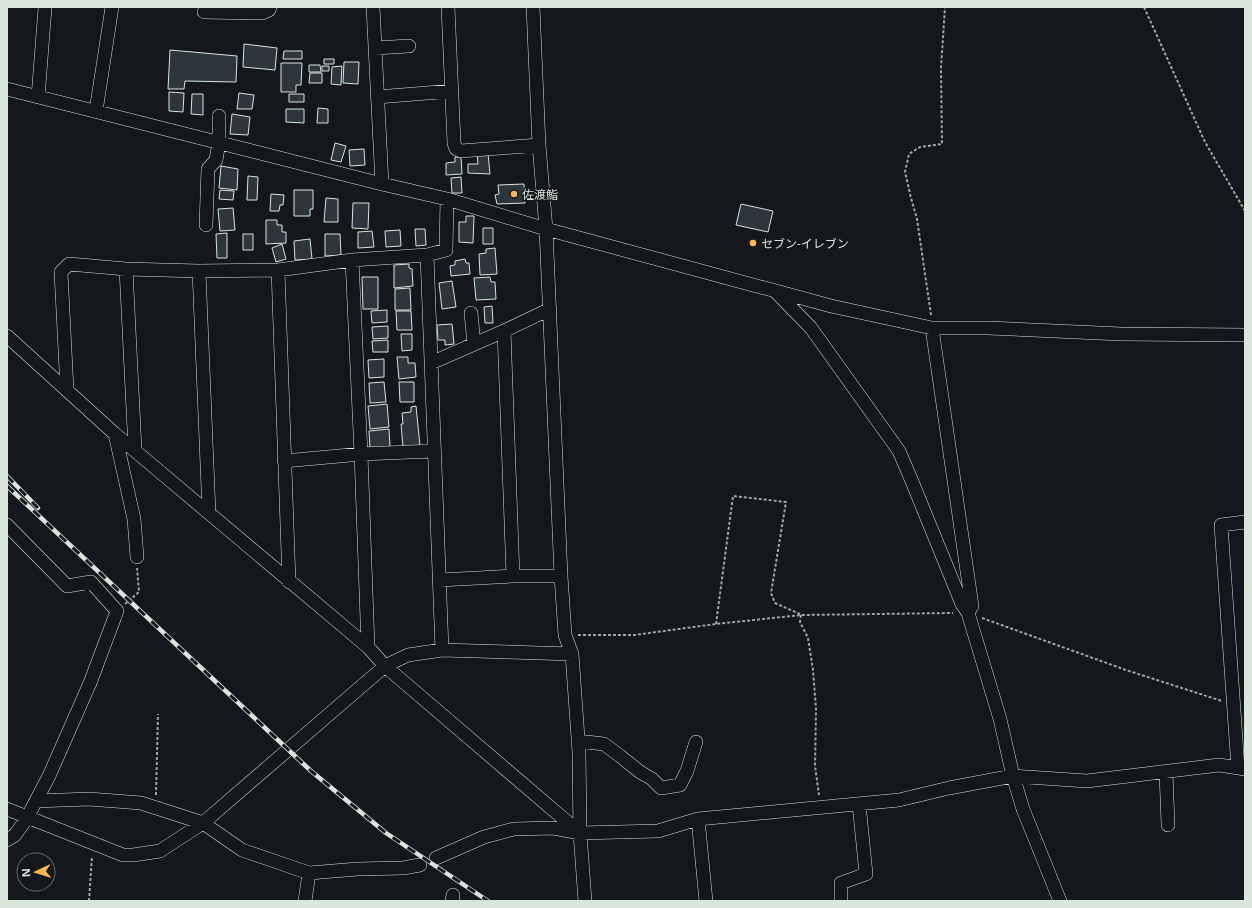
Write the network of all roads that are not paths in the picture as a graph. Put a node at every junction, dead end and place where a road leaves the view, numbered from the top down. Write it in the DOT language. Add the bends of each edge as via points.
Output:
graph roads {
  1 [pos="112,7"];
  2 [pos="270,7"];
  3 [pos="373,7"];
  4 [pos="448,7"];
  5 [pos="533,7"];
  6 [pos="45,8"];
  7 [pos="204,12"];
  8 [pos="409,46"];
  9 [pos="375,48"];
  10 [pos="7,89"];
  11 [pos="452,91"];
  12 [pos="38,97"];
  13 [pos="377,97"];
  14 [pos="96,111"];
  15 [pos="219,116"];
  16 [pos="219,142"];
  17 [pos="539,145"];
  18 [pos="382,184"];
  19 [pos="447,199"];
  20 [pos="206,225"];
  21 [pos="546,228"];
  22 [pos="427,255"];
  23 [pos="352,260"];
  24 [pos="126,269"];
  25 [pos="278,270"];
  26 [pos="199,271"];
  27 [pos="774,290"];
  28 [pos="550,309"];
  29 [pos="471,312"];
  30 [pos="932,328"];
  31 [pos="504,331"];
  32 [pos="1245,335"];
  33 [pos="7,336"];
  34 [pos="474,344"];
  35 [pos="431,363"];
  36 [pos="67,390"];
  37 [pos="115,434"];
  38 [pos="135,450"];
  39 [pos="434,451"];
  40 [pos="361,454"];
  41 [pos="284,461"];
  42 [pos="209,513"];
  43 [pos="1245,522"];
  44 [pos="7,525"];
  45 [pos="137,557"];
  46 [pos="513,576"];
  47 [pos="561,576"];
  48 [pos="440,580"];
  49 [pos="290,582"];
  50 [pos="968,613"];
  51 [pos="368,647"];
  52 [pos="442,650"];
  53 [pos="572,654"];
  54 [pos="385,666"];
  55 [pos="1239,706"];
  56 [pos="578,741"];
  57 [pos="696,742"];
  58 [pos="1242,768"];
  59 [pos="1166,772"];
  60 [pos="1014,776"];
  61 [pos="36,801"];
  62 [pos="859,804"];
  63 [pos="7,810"];
  64 [pos="27,818"];
  65 [pos="698,819"];
  66 [pos="203,823"];
  67 [pos="1168,825"];
  68 [pos="580,833"];
  69 [pos="7,840"];
  70 [pos="436,858"];
  71 [pos="420,866"];
  72 [pos="310,873"];
  73 [pos="305,901"];
  74 [pos="584,901"];
  75 [pos="706,901"];
  76 [pos="840,901"];
  77 [pos="1060,901"];
  1 -- 14 [label="street"];
  2 -- 7 [label="street" via="262,13"];
  3 -- 9 [label="street"];
  4 -- 11 [label="street"];
  5 -- 17 [label="street"];
  6 -- 12 [label="street"];
  8 -- 9 [label="street"];
  9 -- 13 [label="street"];
  10 -- 12 [label="street"];
  11 -- 13 [label="street"];
  11 -- 17 [label="street" via="456,149 461,151"];
  12 -- 14 [label="street"];
  13 -- 18 [label="street"];
  14 -- 16 [label="street"];
  15 -- 16 [label="street"];
  16 -- 18 [label="street"];
  16 -- 20 [label="street" via="216,160 208,170"];
  17 -- 21 [label="street"];
  18 -- 19 [label="street"];
  19 -- 21 [label="street"];
  19 -- 22 [label="street" via="446,250"];
  21 -- 27 [label="street"];
  21 -- 28 [label="street"];
  22 -- 23 [label="street"];
  22 -- 35 [label="street"];
  23 -- 25 [label="street"];
  23 -- 40 [label="street"];
  24 -- 26 [label="street"];
  24 -- 36 [label="street" via="68,264 61,272"];
  24 -- 38 [label="street"];
  25 -- 26 [label="street"];
  25 -- 41 [label="street"];
  26 -- 42 [label="street"];
  27 -- 30 [label="street" via="831,306"];
  27 -- 50 [label="street" via="811,328 898,451"];
  28 -- 31 [label="street"];
  28 -- 47 [label="street"];
  29 -- 34 [label="street"];
  30 -- 32 [label="street"];
  30 -- 50 [label="street" via="972,606"];
  31 -- 34 [label="street"];
  31 -- 46 [label="street"];
  33 -- 36 [label="street"];
  34 -- 35 [label="street"];
  35 -- 39 [label="street"];
  36 -- 37 [label="street"];
  37 -- 38 [label="street"];
  37 -- 45 [label="street" via="134,519"];
  38 -- 42 [label="street"];
  39 -- 40 [label="street"];
  39 -- 48 [label="street"];
  40 -- 41 [label="street"];
  40 -- 51 [label="street"];
  41 -- 49 [label="street"];
  42 -- 49 [label="street"];
  43 -- 55 [label="street" via="1221,525"];
  44 -- 61 [label="street" via="68,586 91,582 117,611 90,683"];
  46 -- 47 [label="street"];
  46 -- 48 [label="street"];
  47 -- 53 [label="street" via="565,634"];
  48 -- 52 [label="street"];
  49 -- 51 [label="street"];
  50 -- 60 [label="street" via="1000,719"];
  51 -- 54 [label="street"];
  52 -- 53 [label="street"];
  52 -- 54 [label="street" via="408,655"];
  53 -- 56 [label="street"];
  54 -- 66 [label="street"];
  54 -- 68 [label="street"];
  55 -- 58 [label="street"];
  56 -- 57 [label="street" via="604,744 661,788 680,785"];
  56 -- 68 [label="street"];
  58 -- 59 [label="street" via="1219,765"];
  59 -- 60 [label="street" via="1087,781"];
  59 -- 67 [label="street"];
  60 -- 62 [label="street" via="899,800"];
  60 -- 77 [label="street" via="1023,809"];
  61 -- 64 [label="street"];
  61 -- 66 [label="street" via="89,798 141,803"];
  62 -- 65 [label="street"];
  62 -- 76 [label="street" via="866,874 841,883"];
  63 -- 64 [label="street"];
  64 -- 66 [label="street" via="123,855 160,851"];
  64 -- 69 [label="street" via="15,835"];
  65 -- 68 [label="street" via="658,831"];
  65 -- 75 [label="street"];
  66 -- 72 [label="street" via="242,850"];
  68 -- 70 [label="street" via="553,828 514,829 484,838"];
  68 -- 74 [label="street"];
  71 -- 72 [label="street"];
  72 -- 73 [label="street"];
}
